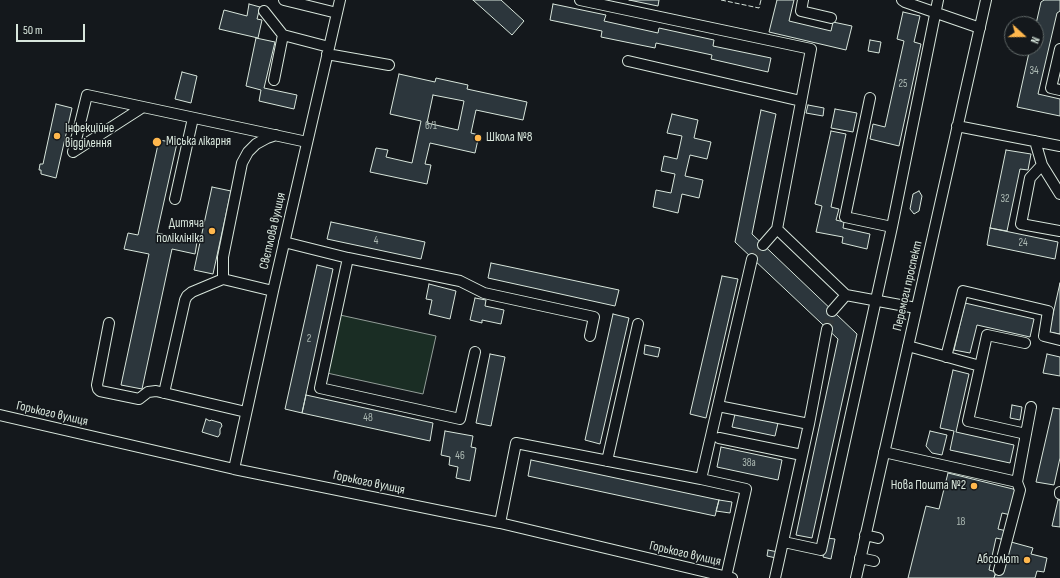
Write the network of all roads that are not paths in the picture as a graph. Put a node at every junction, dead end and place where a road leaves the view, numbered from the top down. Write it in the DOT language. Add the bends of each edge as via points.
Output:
graph roads {
  1 [pos="284,0"];
  2 [pos="340,0"];
  3 [pos="580,0"];
  4 [pos="803,0"];
  5 [pos="902,0"];
  6 [pos="938,0"];
  7 [pos="986,0"];
  8 [pos="299,2"];
  9 [pos="606,3"];
  10 [pos="264,11"];
  11 [pos="337,13"];
  12 [pos="935,13"];
  13 [pos="831,18"];
  14 [pos="980,28"];
  15 [pos="283,35"];
  16 [pos="1060,49"];
  17 [pos="328,50"];
  18 [pos="628,61"];
  19 [pos="389,65"];
  20 [pos="274,80"];
  21 [pos="1060,90"];
  22 [pos="870,98"];
  23 [pos="801,101"];
  24 [pos="143,107"];
  25 [pos="193,118"];
  26 [pos="958,126"];
  27 [pos="276,135"];
  28 [pos="1035,141"];
  29 [pos="307,142"];
  30 [pos="1060,146"];
  31 [pos="1042,165"];
  32 [pos="1060,194"];
  33 [pos="175,199"];
  34 [pos="892,227"];
  35 [pos="777,229"];
  36 [pos="1060,231"];
  37 [pos="284,242"];
  38 [pos="763,245"];
  39 [pos="348,258"];
  40 [pos="752,259"];
  41 [pos="223,279"];
  42 [pos="273,291"];
  43 [pos="846,295"];
  44 [pos="876,300"];
  45 [pos="916,308"];
  46 [pos="832,311"];
  47 [pos="109,323"];
  48 [pos="638,324"];
  49 [pos="827,329"];
  50 [pos="590,336"];
  51 [pos="1060,340"];
  52 [pos="1025,343"];
  53 [pos="908,346"];
  54 [pos="475,352"];
  55 [pos="946,357"];
  56 [pos="980,366"];
  57 [pos="164,393"];
  58 [pos="718,406"];
  59 [pos="1031,407"];
  60 [pos="246,412"];
  61 [pos="0,414"];
  62 [pos="809,424"];
  63 [pos="1026,434"];
  64 [pos="719,438"];
  65 [pos="884,452"];
  66 [pos="802,455"];
  67 [pos="606,460"];
  68 [pos="234,469"];
  69 [pos="701,479"];
  70 [pos="1018,486"];
  71 [pos="1024,500"];
  72 [pos="500,523"];
  73 [pos="865,535"];
  74 [pos="878,538"];
  75 [pos="784,542"];
  76 [pos="860,558"];
  77 [pos="874,561"];
  78 [pos="999,570"];
  79 [pos="729,577"];
  80 [pos="775,578"];
  81 [pos="856,578"];
  1 -- 8 [label="street"];
  2 -- 11 [label="street, Свєтлова вулиця"];
  3 -- 9 [label="street"];
  4 -- 13 [label="street" via="801,11"];
  5 -- 12 [label="street"];
  6 -- 12 [label="street"];
  7 -- 14 [label="street, Перемоги проспект"];
  8 -- 11 [label="street"];
  9 -- 23 [label="street" via="811,48"];
  10 -- 15 [label="street"];
  11 -- 17 [label="street, Свєтлова вулиця"];
  12 -- 14 [label="street"];
  12 -- 34 [label="street"];
  14 -- 26 [label="street, Перемоги проспект"];
  15 -- 17 [label="street"];
  15 -- 20 [label="street"];
  16 -- 21 [label="street" via="1051,88"];
  17 -- 19 [label="street"];
  17 -- 29 [label="street, Свєтлова вулиця"];
  18 -- 23 [label="street"];
  22 -- 34 [label="street" via="846,217"];
  23 -- 35 [label="street"];
  24 -- 24 [label="street" via="87,95 73,152 111,128"];
  24 -- 25 [label="street"];
  25 -- 27 [label="street"];
  25 -- 33 [label="street"];
  26 -- 28 [label="street"];
  26 -- 45 [label="street, Перемоги проспект"];
  27 -- 29 [label="street"];
  27 -- 41 [label="street" via="256,144 242,162 223,257"];
  28 -- 30 [label="street"];
  28 -- 31 [label="street"];
  29 -- 37 [label="street, Свєтлова вулиця"];
  31 -- 32 [label="street"];
  31 -- 36 [label="street" via="1030,178 1021,224"];
  34 -- 44 [label="street"];
  35 -- 38 [label="street"];
  35 -- 43 [label="street"];
  37 -- 39 [label="street"];
  37 -- 42 [label="street, Свєтлова вулиця"];
  39 -- 50 [label="street" via="460,281 484,293 594,316"];
  39 -- 54 [label="street" via="320,388 460,419"];
  40 -- 58 [label="street"];
  41 -- 42 [label="street"];
  41 -- 57 [label="street" via="192,292 184,300"];
  42 -- 60 [label="street, Свєтлова вулиця"];
  43 -- 44 [label="street"];
  43 -- 46 [label="street"];
  44 -- 45 [label="street"];
  44 -- 75 [label="street" via="821,550"];
  45 -- 53 [label="street, Перемоги проспект"];
  47 -- 57 [label="street" via="98,389 103,393 139,399 148,392"];
  48 -- 67 [label="street"];
  49 -- 62 [label="street"];
  51 -- 55 [label="street" via="1044,336 1048,311 963,291"];
  52 -- 56 [label="street" via="987,335"];
  53 -- 55 [label="street"];
  53 -- 65 [label="street, Перемоги проспект"];
  55 -- 56 [label="street"];
  56 -- 63 [label="street" via="968,421"];
  57 -- 60 [label="street"];
  58 -- 62 [label="street"];
  58 -- 69 [label="street"];
  59 -- 63 [label="street"];
  60 -- 68 [label="street, Свєтлова вулиця"];
  61 -- 68 [label="street, Горького вулиця"];
  62 -- 66 [label="street"];
  63 -- 70 [label="street"];
  64 -- 66 [label="street"];
  65 -- 70 [label="street"];
  65 -- 73 [label="street, Перемоги проспект"];
  66 -- 75 [label="street"];
  67 -- 69 [label="street"];
  67 -- 72 [label="street" via="516,443"];
  68 -- 72 [label="street, Горького вулиця"];
  69 -- 79 [label="street" via="746,489"];
  70 -- 71 [label="street"];
  70 -- 78 [label="street"];
  72 -- 79 [label="street, Горького вулиця"];
  73 -- 74 [label="street"];
  73 -- 76 [label="street, Перемоги проспект"];
  75 -- 80 [label="street"];
  76 -- 77 [label="street"];
  76 -- 81 [label="street, Перемоги проспект"];
}
